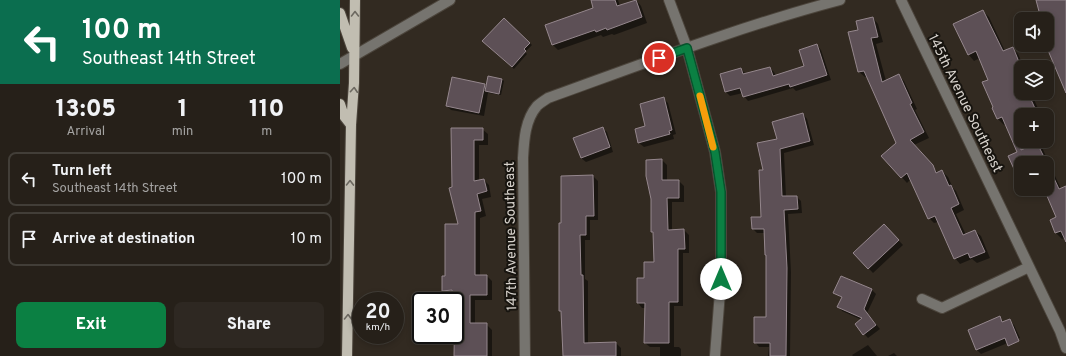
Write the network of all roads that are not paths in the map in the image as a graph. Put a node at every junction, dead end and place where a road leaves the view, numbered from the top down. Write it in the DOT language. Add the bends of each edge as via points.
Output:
graph roads {
  1 [pos="355,0"];
  2 [pos="450,0"];
  3 [pos="669,0"];
  4 [pos="840,0"];
  5 [pos="901,0"];
  6 [pos="340,12"];
  7 [pos="687,48"];
  8 [pos="355,56"];
  9 [pos="340,64"];
  10 [pos="340,104"];
  11 [pos="351,125"];
  12 [pos="1029,267"];
  13 [pos="922,299"];
  14 [pos="1066,348"];
  15 [pos="347,356"];
  16 [pos="525,356"];
  17 [pos="715,356"];
  8 -- 1 [label="main road, one-way"];
  2 -- 8 [label="street"];
  3 -- 7 [label="street"];
  4 -- 7 [label="street, 147th Avenue Southeast" via="786,14"];
  5 -- 12 [label="street, 145th Avenue Southeast"];
  6 -- 8 [label="main road"];
  7 -- 16 [label="street, 147th Avenue Southeast" via="548,98 538,105 531,117 524,134 523,158"];
  7 -- 17 [label="street" via="715,152 721,192 721,279"];
  8 -- 9 [label="street"];
  11 -- 8 [label="main road, one-way"];
  10 -- 11 [label="main road" via="344,116"];
  15 -- 11 [label="main road, one-way"];
  12 -- 13 [label="street" via="942,308"];
  12 -- 14 [label="street, 145th Avenue Southeast"];
}
